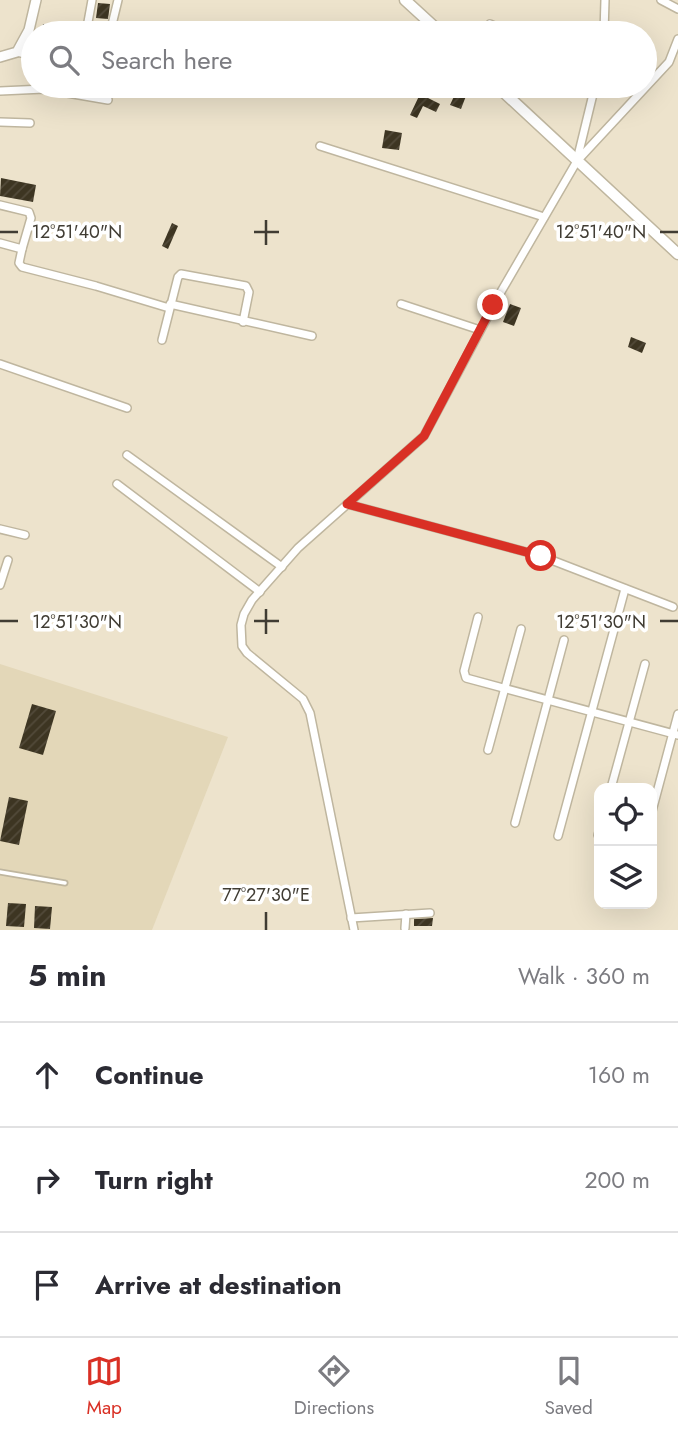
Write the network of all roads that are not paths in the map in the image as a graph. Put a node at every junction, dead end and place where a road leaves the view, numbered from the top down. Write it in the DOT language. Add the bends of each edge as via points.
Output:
graph roads {
  1 [pos="36,0"];
  2 [pos="92,0"];
  3 [pos="118,0"];
  4 [pos="405,0"];
  5 [pos="605,0"];
  6 [pos="661,0"];
  7 [pos="678,9"];
  8 [pos="31,21"];
  9 [pos="88,21"];
  10 [pos="113,21"];
  11 [pos="428,21"];
  12 [pos="604,21"];
  13 [pos="678,40"];
  14 [pos="21,45"];
  15 [pos="17,52"];
  16 [pos="21,53"];
  17 [pos="0,57"];
  18 [pos="657,75"];
  19 [pos="21,90"];
  20 [pos="0,91"];
  21 [pos="96,98"];
  22 [pos="510,98"];
  23 [pos="593,98"];
  24 [pos="636,98"];
  25 [pos="108,100"];
  26 [pos="0,122"];
  27 [pos="30,123"];
  28 [pos="320,146"];
  29 [pos="577,161"];
  30 [pos="0,205"];
  31 [pos="544,217"];
  32 [pos="0,243"];
  33 [pos="22,249"];
  34 [pos="678,254"];
  35 [pos="401,304"];
  36 [pos="170,306"];
  37 [pos="243,322"];
  38 [pos="480,330"];
  39 [pos="312,336"];
  40 [pos="162,340"];
  41 [pos="0,363"];
  42 [pos="127,408"];
  43 [pos="127,455"];
  44 [pos="117,484"];
  45 [pos="347,504"];
  46 [pos="0,528"];
  47 [pos="25,535"];
  48 [pos="8,560"];
  49 [pos="282,567"];
  50 [pos="0,585"];
  51 [pos="625,589"];
  52 [pos="260,592"];
  53 [pos="673,607"];
  54 [pos="478,617"];
  55 [pos="521,629"];
  56 [pos="564,640"];
  57 [pos="645,664"];
  58 [pos="505,689"];
  59 [pos="547,700"];
  60 [pos="592,712"];
  61 [pos="678,714"];
  62 [pos="630,722"];
  63 [pos="675,734"];
  64 [pos="488,750"];
  65 [pos="612,783"];
  66 [pos="657,794"];
  67 [pos="515,823"];
  68 [pos="558,836"];
  69 [pos="0,872"];
  70 [pos="65,883"];
  71 [pos="430,913"];
  72 [pos="406,914"];
  73 [pos="351,918"];
  74 [pos="405,928"];
  75 [pos="354,930"];
  1 -- 8 [label="street"];
  2 -- 9 [label="street"];
  3 -- 10 [label="street"];
  4 -- 11 [label="main road"];
  5 -- 12 [label="street"];
  6 -- 7 [label="street"];
  13 -- 18 [label="street" via="669,62"];
  14 -- 15 [label="street"];
  15 -- 16 [label="street"];
  15 -- 17 [label="street"];
  19 -- 20 [label="street"];
  21 -- 25 [label="street"];
  22 -- 29 [label="main road"];
  23 -- 29 [label="street"];
  24 -- 29 [label="street"];
  26 -- 27 [label="street"];
  28 -- 31 [label="street"];
  29 -- 31 [label="street"];
  29 -- 34 [label="main road"];
  30 -- 33 [label="street" via="31,214"];
  31 -- 38 [label="street"];
  32 -- 33 [label="street"];
  33 -- 36 [label="street" via="22,267"];
  35 -- 38 [label="street"];
  36 -- 37 [label="street"];
  36 -- 37 [label="street" via="181,274 246,286"];
  36 -- 40 [label="street"];
  37 -- 39 [label="street"];
  38 -- 45 [label="street" via="424,436"];
  41 -- 42 [label="street"];
  43 -- 49 [label="street"];
  44 -- 52 [label="street"];
  45 -- 49 [label="street"];
  45 -- 51 [label="street" via="541,556"];
  46 -- 47 [label="street"];
  48 -- 50 [label="street"];
  49 -- 52 [label="street"];
  51 -- 53 [label="street"];
  51 -- 60 [label="street"];
  52 -- 73 [label="street" via="244,614 242,646 303,699 310,713"];
  54 -- 58 [label="street" via="464,676"];
  55 -- 58 [label="street"];
  56 -- 59 [label="street"];
  57 -- 62 [label="street"];
  58 -- 59 [label="street"];
  58 -- 64 [label="street"];
  59 -- 60 [label="street"];
  59 -- 67 [label="street"];
  60 -- 62 [label="street"];
  60 -- 68 [label="street"];
  61 -- 63 [label="street"];
  62 -- 63 [label="street"];
  62 -- 65 [label="street"];
  63 -- 66 [label="street"];
  69 -- 70 [label="lane"];
  71 -- 72 [label="street"];
  72 -- 73 [label="street"];
  72 -- 74 [label="street"];
  73 -- 75 [label="street"];
}
